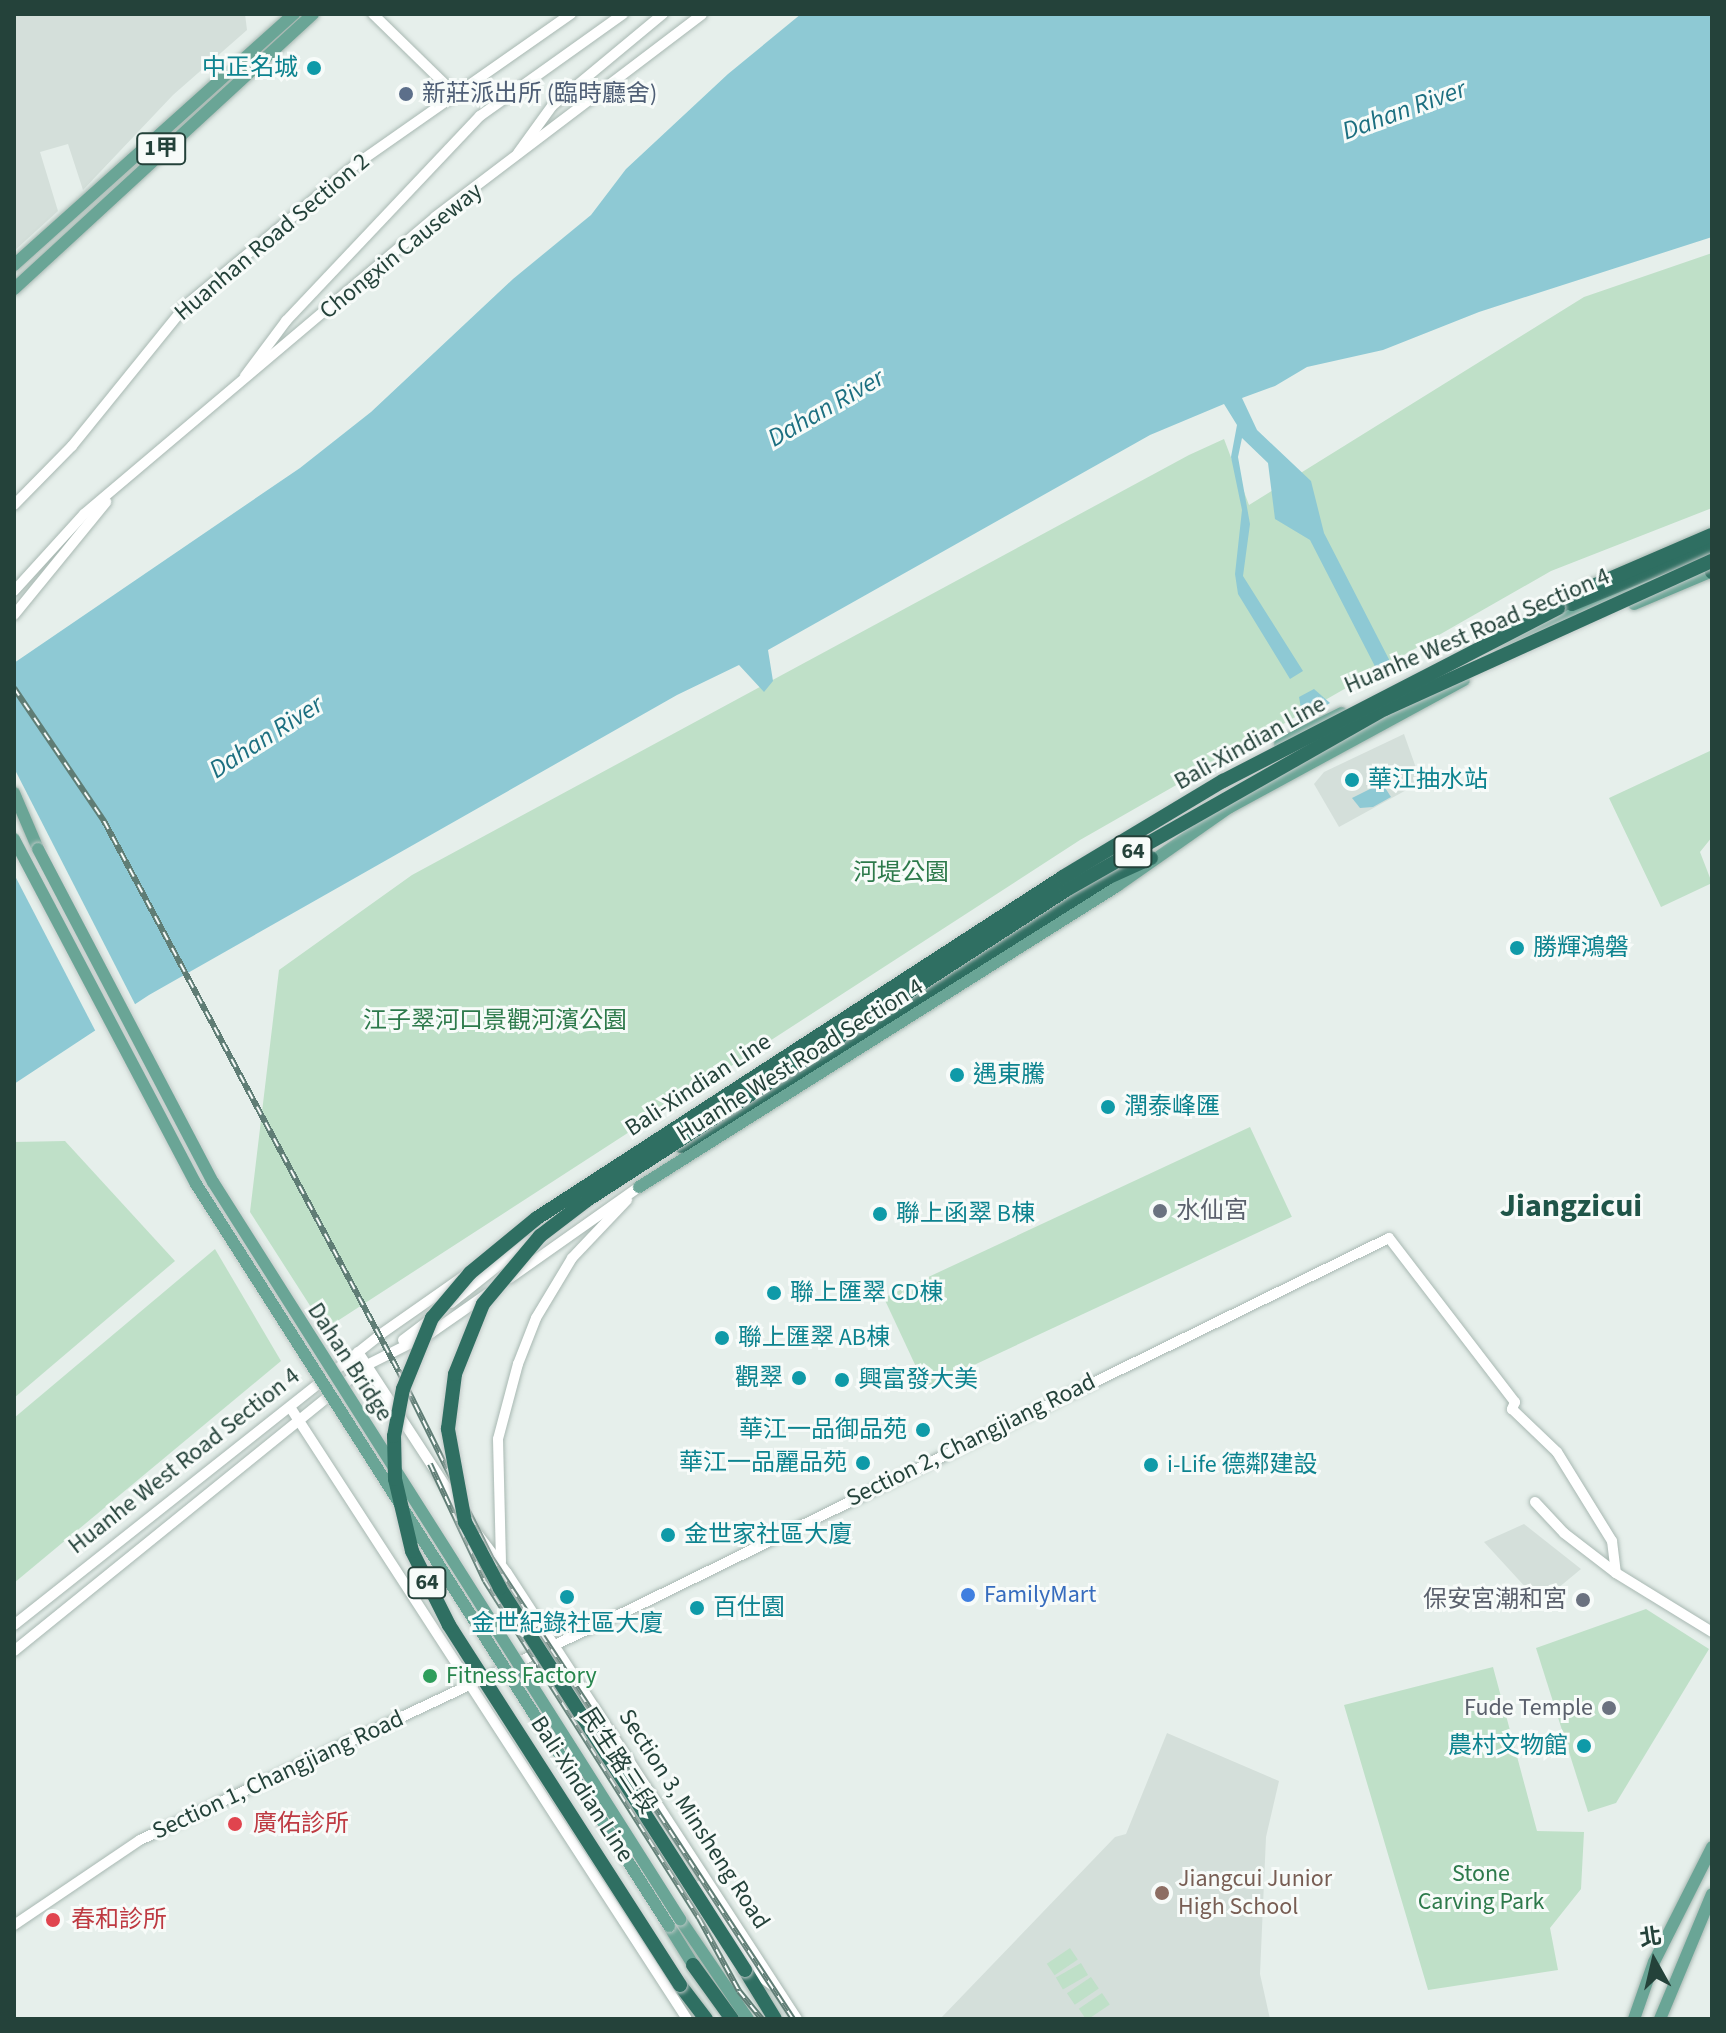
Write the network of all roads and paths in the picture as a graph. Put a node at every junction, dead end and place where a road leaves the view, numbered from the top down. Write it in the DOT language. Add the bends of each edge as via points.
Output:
graph roads {
  1 [pos="294,14"];
  2 [pos="313,14"];
  3 [pos="373,14"];
  4 [pos="571,14"];
  5 [pos="623,14"];
  6 [pos="663,14"];
  7 [pos="702,14"];
  8 [pos="456,95"];
  9 [pos="509,164"];
  10 [pos="14,265"];
  11 [pos="14,289"];
  12 [pos="234,390"];
  13 [pos="109,498"];
  14 [pos="14,505"];
  15 [pos="1712,535"];
  16 [pos="1712,547"];
  17 [pos="1712,555"];
  18 [pos="1712,561"];
  19 [pos="1712,572"];
  20 [pos="14,591"];
  21 [pos="1558,608"];
  22 [pos="14,615"];
  23 [pos="14,793"];
  24 [pos="1230,807"];
  25 [pos="14,811"];
  26 [pos="1145,837"];
  27 [pos="14,839"];
  28 [pos="38,849"];
  29 [pos="1151,858"];
  30 [pos="639,1187"];
  31 [pos="584,1199"];
  32 [pos="392,1349"];
  33 [pos="358,1352"];
  34 [pos="367,1365"];
  35 [pos="290,1407"];
  36 [pos="300,1419"];
  37 [pos="1535,1502"];
  38 [pos="472,1527"];
  39 [pos="501,1563"];
  40 [pos="1616,1573"];
  41 [pos="14,1625"];
  42 [pos="1712,1632"];
  43 [pos="549,1646"];
  44 [pos="14,1651"];
  45 [pos="469,1686"];
  46 [pos="1712,1847"];
  47 [pos="1712,1894"];
  48 [pos="675,1922"];
  49 [pos="14,1925"];
  50 [pos="693,1965"];
  51 [pos="680,1985"];
  52 [pos="723,1986"];
  53 [pos="687,2019"];
  54 [pos="698,2019"];
  55 [pos="706,2019"];
  56 [pos="724,2019"];
  57 [pos="732,2019"];
  58 [pos="740,2019"];
  59 [pos="748,2019"];
  60 [pos="755,2019"];
  61 [pos="775,2019"];
  62 [pos="797,2019"];
  63 [pos="1634,2019"];
  64 [pos="1660,2019"];
  1 -- 10 [label="main road, 1甲"];
  2 -- 11 [label="main road, 1甲"];
  3 -- 8 [label="street"];
  4 -- 8 [label="street, Huanhan Road Section 2"];
  5 -- 12 [label="street" via="516,86 430,167 286,321"];
  6 -- 9 [label="street" via="552,106"];
  7 -- 9 [label="street, Chongxin Causeway"];
  8 -- 14 [label="street, Huanhan Road Section 2" via="355,165 186,305 72,446"];
  9 -- 12 [label="street, Chongxin Causeway" via="435,217"];
  12 -- 13 [label="street, Chongxin Causeway"];
  13 -- 20 [label="street, Chongxin Causeway" via="84,514"];
  13 -- 22 [label="street, Chongxin Causeway"];
  15 -- 21 [label="highway" via="1584,590"];
  16 -- 21 [label="highway, Bali-Xindian Line / 64"];
  17 -- 26 [label="main road, Huanhe West Road Section 4" via="1317,723 1197,791"];
  18 -- 31 [label="highway, Bali-Xindian Line / 64, bridge" via="1385,709 1066,890"];
  19 -- 24 [label="main road, Huanhe West Road Section 4" via="1517,653"];
  21 -- 51 [label="highway, Bali-Xindian Line / 64, bridge" via="1223,781 1063,877 537,1218 470,1273 432,1318 403,1389 394,1436 395,1479 412,1551 449,1625"];
  23 -- 28 [label="main road"];
  24 -- 26 [label="main road, Huanhe West Road Section 4"];
  24 -- 29 [label="main road, Huanhe West Road Section 4"];
  25 -- 28 [label="main road, Dahan Bridge"];
  26 -- 31 [label="main road, Huanhe West Road Section 4"];
  27 -- 48 [label="main road, Dahan Bridge, bridge" via="196,1184"];
  28 -- 48 [label="main road, Dahan Bridge, bridge" via="213,1182"];
  29 -- 30 [label="main road, Huanhe West Road Section 4" via="1117,886"];
  29 -- 31 [label="highway, bridge" via="1076,899 727,1120"];
  30 -- 32 [label="street, Huanhe West Road Section 4" via="431,1333"];
  30 -- 39 [label="street" via="572,1258 536,1318 518,1364 498,1439"];
  31 -- 32 [label="street, Huanhe West Road Section 4"];
  31 -- 33 [label="street, Huanhe West Road Section 4" via="548,1214"];
  31 -- 61 [label="highway, Bali-Xindian Line / 64, bridge" via="507,1270 472,1324 451,1397 448,1429 456,1495 476,1548 500,1588"];
  32 -- 34 [label="street, Huanhe West Road Section 4"];
  33 -- 34 [label="street"];
  33 -- 35 [label="street, Huanhe West Road Section 4"];
  34 -- 36 [label="street, Huanhe West Road Section 4"];
  34 -- 38 [label="street"];
  35 -- 36 [label="street"];
  35 -- 41 [label="street, Huanhe West Road Section 4"];
  36 -- 44 [label="street, Huanhe West Road Section 4"];
  36 -- 45 [label="street"];
  37 -- 40 [label="street" via="1564,1533"];
  38 -- 39 [label="street"];
  38 -- 43 [label="street"];
  39 -- 43 [label="street, Section 3, Minsheng Road"];
  40 -- 42 [label="street"];
  40 -- 43 [label="street, Section 2, Changjiang Road" via="1612,1541 1557,1452 1512,1409 1515,1402 1389,1238"];
  43 -- 45 [label="street, Section 1, Changjiang Road"];
  43 -- 62 [label="street, Section 3, Minsheng Road"];
  45 -- 49 [label="street, Section 1, Changjiang Road" via="140,1840"];
  45 -- 53 [label="street"];
  46 -- 63 [label="main road" via="1654,1962"];
  47 -- 64 [label="main road"];
  48 -- 50 [label="main road"];
  48 -- 52 [label="main road"];
  50 -- 56 [label="main road"];
  50 -- 57 [label="highway"];
  51 -- 54 [label="highway"];
  51 -- 55 [label="highway, Bali-Xindian Line / 64"];
  52 -- 58 [label="highway"];
  52 -- 59 [label="main road"];
  52 -- 60 [label="main road"];
}
